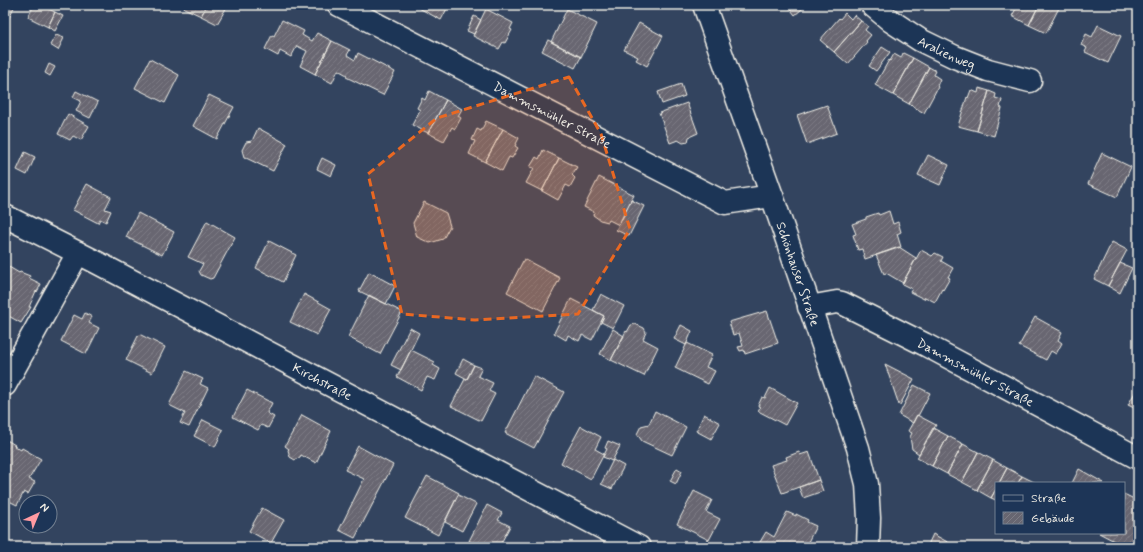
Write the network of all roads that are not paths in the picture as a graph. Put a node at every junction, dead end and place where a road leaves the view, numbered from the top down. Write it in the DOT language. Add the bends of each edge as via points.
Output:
graph roads {
  1 [pos="339,5"];
  2 [pos="704,5"];
  3 [pos="872,5"];
  4 [pos="1030,81"];
  5 [pos="772,196"];
  6 [pos="5,216"];
  7 [pos="78,253"];
  8 [pos="809,307"];
  9 [pos="33,333"];
  10 [pos="5,351"];
  11 [pos="5,384"];
  12 [pos="1138,458"];
  13 [pos="639,547"];
  14 [pos="868,547"];
  1 -- 5 [label="street, Dammsmühler Straße" via="725,203"];
  2 -- 5 [label="street, Schönhauser Straße"];
  3 -- 4 [label="street, Aralienweg" via="891,21 948,54 988,70"];
  5 -- 8 [label="street, Schönhauser Straße"];
  6 -- 7 [label="street, Kirchstraße"];
  7 -- 9 [label="street"];
  7 -- 13 [label="street, Kirchstraße"];
  8 -- 12 [label="street, Dammsmühler Straße" via="842,303"];
  8 -- 14 [label="street, Schönhauser Straße" via="858,448 867,484 870,518"];
  9 -- 10 [label="street"];
  9 -- 11 [label="street"];
}
